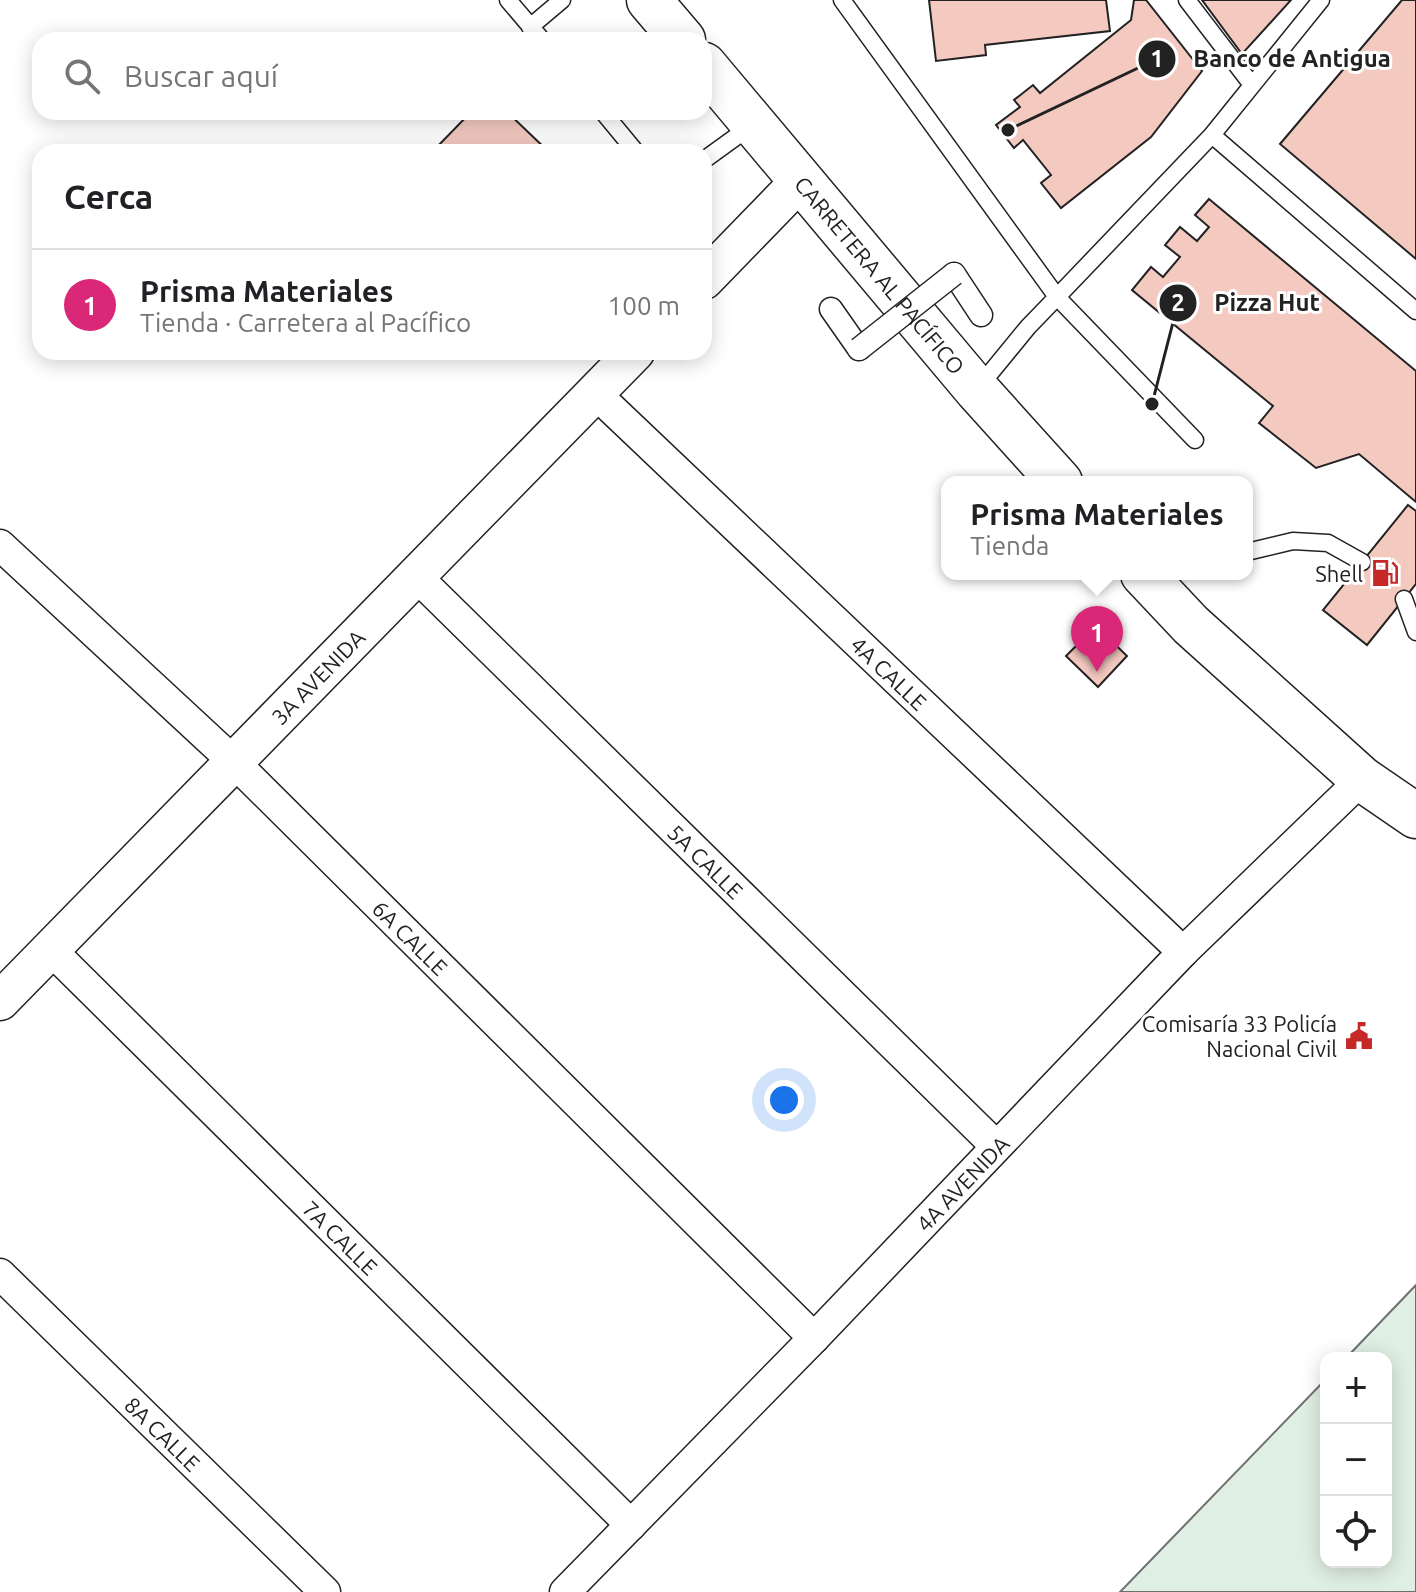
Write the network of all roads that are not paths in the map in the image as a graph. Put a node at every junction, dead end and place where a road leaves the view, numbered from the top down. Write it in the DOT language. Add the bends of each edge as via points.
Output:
graph roads {
  1 [pos="508,0"];
  2 [pos="562,0"];
  3 [pos="649,0"];
  4 [pos="842,0"];
  5 [pos="1187,0"];
  6 [pos="1321,0"];
  7 [pos="535,32"];
  8 [pos="537,32"];
  9 [pos="676,32"];
  10 [pos="712,74"];
  11 [pos="1252,85"];
  12 [pos="610,120"];
  13 [pos="755,124"];
  14 [pos="1212,135"];
  15 [pos="629,144"];
  16 [pos="712,154"];
  17 [pos="802,179"];
  18 [pos="712,272"];
  19 [pos="1057,297"];
  20 [pos="831,309"];
  21 [pos="1416,311"];
  22 [pos="981,315"];
  23 [pos="627,360"];
  24 [pos="977,390"];
  25 [pos="595,393"];
  26 [pos="1195,440"];
  27 [pos="1055,476"];
  28 [pos="0,545"];
  29 [pos="1253,551"];
  30 [pos="1362,562"];
  31 [pos="415,575"];
  32 [pos="1152,580"];
  33 [pos="1404,599"];
  34 [pos="1416,632"];
  35 [pos="234,762"];
  36 [pos="1362,779"];
  37 [pos="1416,816"];
  38 [pos="51,950"];
  39 [pos="1183,952"];
  40 [pos="0,1001"];
  41 [pos="996,1146"];
  42 [pos="0,1274"];
  43 [pos="814,1338"];
  44 [pos="631,1525"];
  45 [pos="325,1592"];
  46 [pos="565,1592"];
  1 -- 7 [label="lane"];
  2 -- 8 [label="lane"];
  3 -- 9 [label="highway"];
  4 -- 19 [label="lane"];
  5 -- 11 [label="lane"];
  6 -- 11 [label="lane"];
  10 -- 13 [label="highway, CARRETERA AL PACÍFICO"];
  11 -- 14 [label="lane"];
  12 -- 15 [label="lane"];
  13 -- 16 [label="lane"];
  13 -- 17 [label="highway, CARRETERA AL PACÍFICO"];
  14 -- 19 [label="lane"];
  14 -- 21 [label="lane"];
  17 -- 18 [label="street"];
  17 -- 24 [label="highway, CARRETERA AL PACÍFICO"];
  19 -- 24 [label="lane"];
  19 -- 26 [label="lane"];
  20 -- 22 [label="street, bridge" via="859,349 954,274"];
  23 -- 25 [label="street, 3A AVENIDA"];
  24 -- 27 [label="highway, CARRETERA AL PACÍFICO"];
  25 -- 31 [label="street, 3A AVENIDA"];
  25 -- 39 [label="street, 4A CALLE"];
  28 -- 35 [label="street, 6A CALLE"];
  29 -- 30 [label="lane" via="1293,541 1328,543"];
  31 -- 35 [label="street, 3A AVENIDA"];
  31 -- 41 [label="street, 5A CALLE"];
  32 -- 36 [label="highway" via="1191,625"];
  33 -- 34 [label="lane"];
  35 -- 38 [label="street, 3A AVENIDA"];
  35 -- 43 [label="street, 6A CALLE"];
  36 -- 37 [label="highway"];
  36 -- 39 [label="street, 4A AVENIDA"];
  38 -- 40 [label="street, 3A AVENIDA"];
  38 -- 44 [label="street, 7A CALLE"];
  39 -- 41 [label="street, 4A AVENIDA"];
  41 -- 43 [label="street, 4A AVENIDA"];
  42 -- 45 [label="street, 8A CALLE"];
  43 -- 44 [label="street, 4A AVENIDA"];
  44 -- 46 [label="street, 4A AVENIDA"];
}
